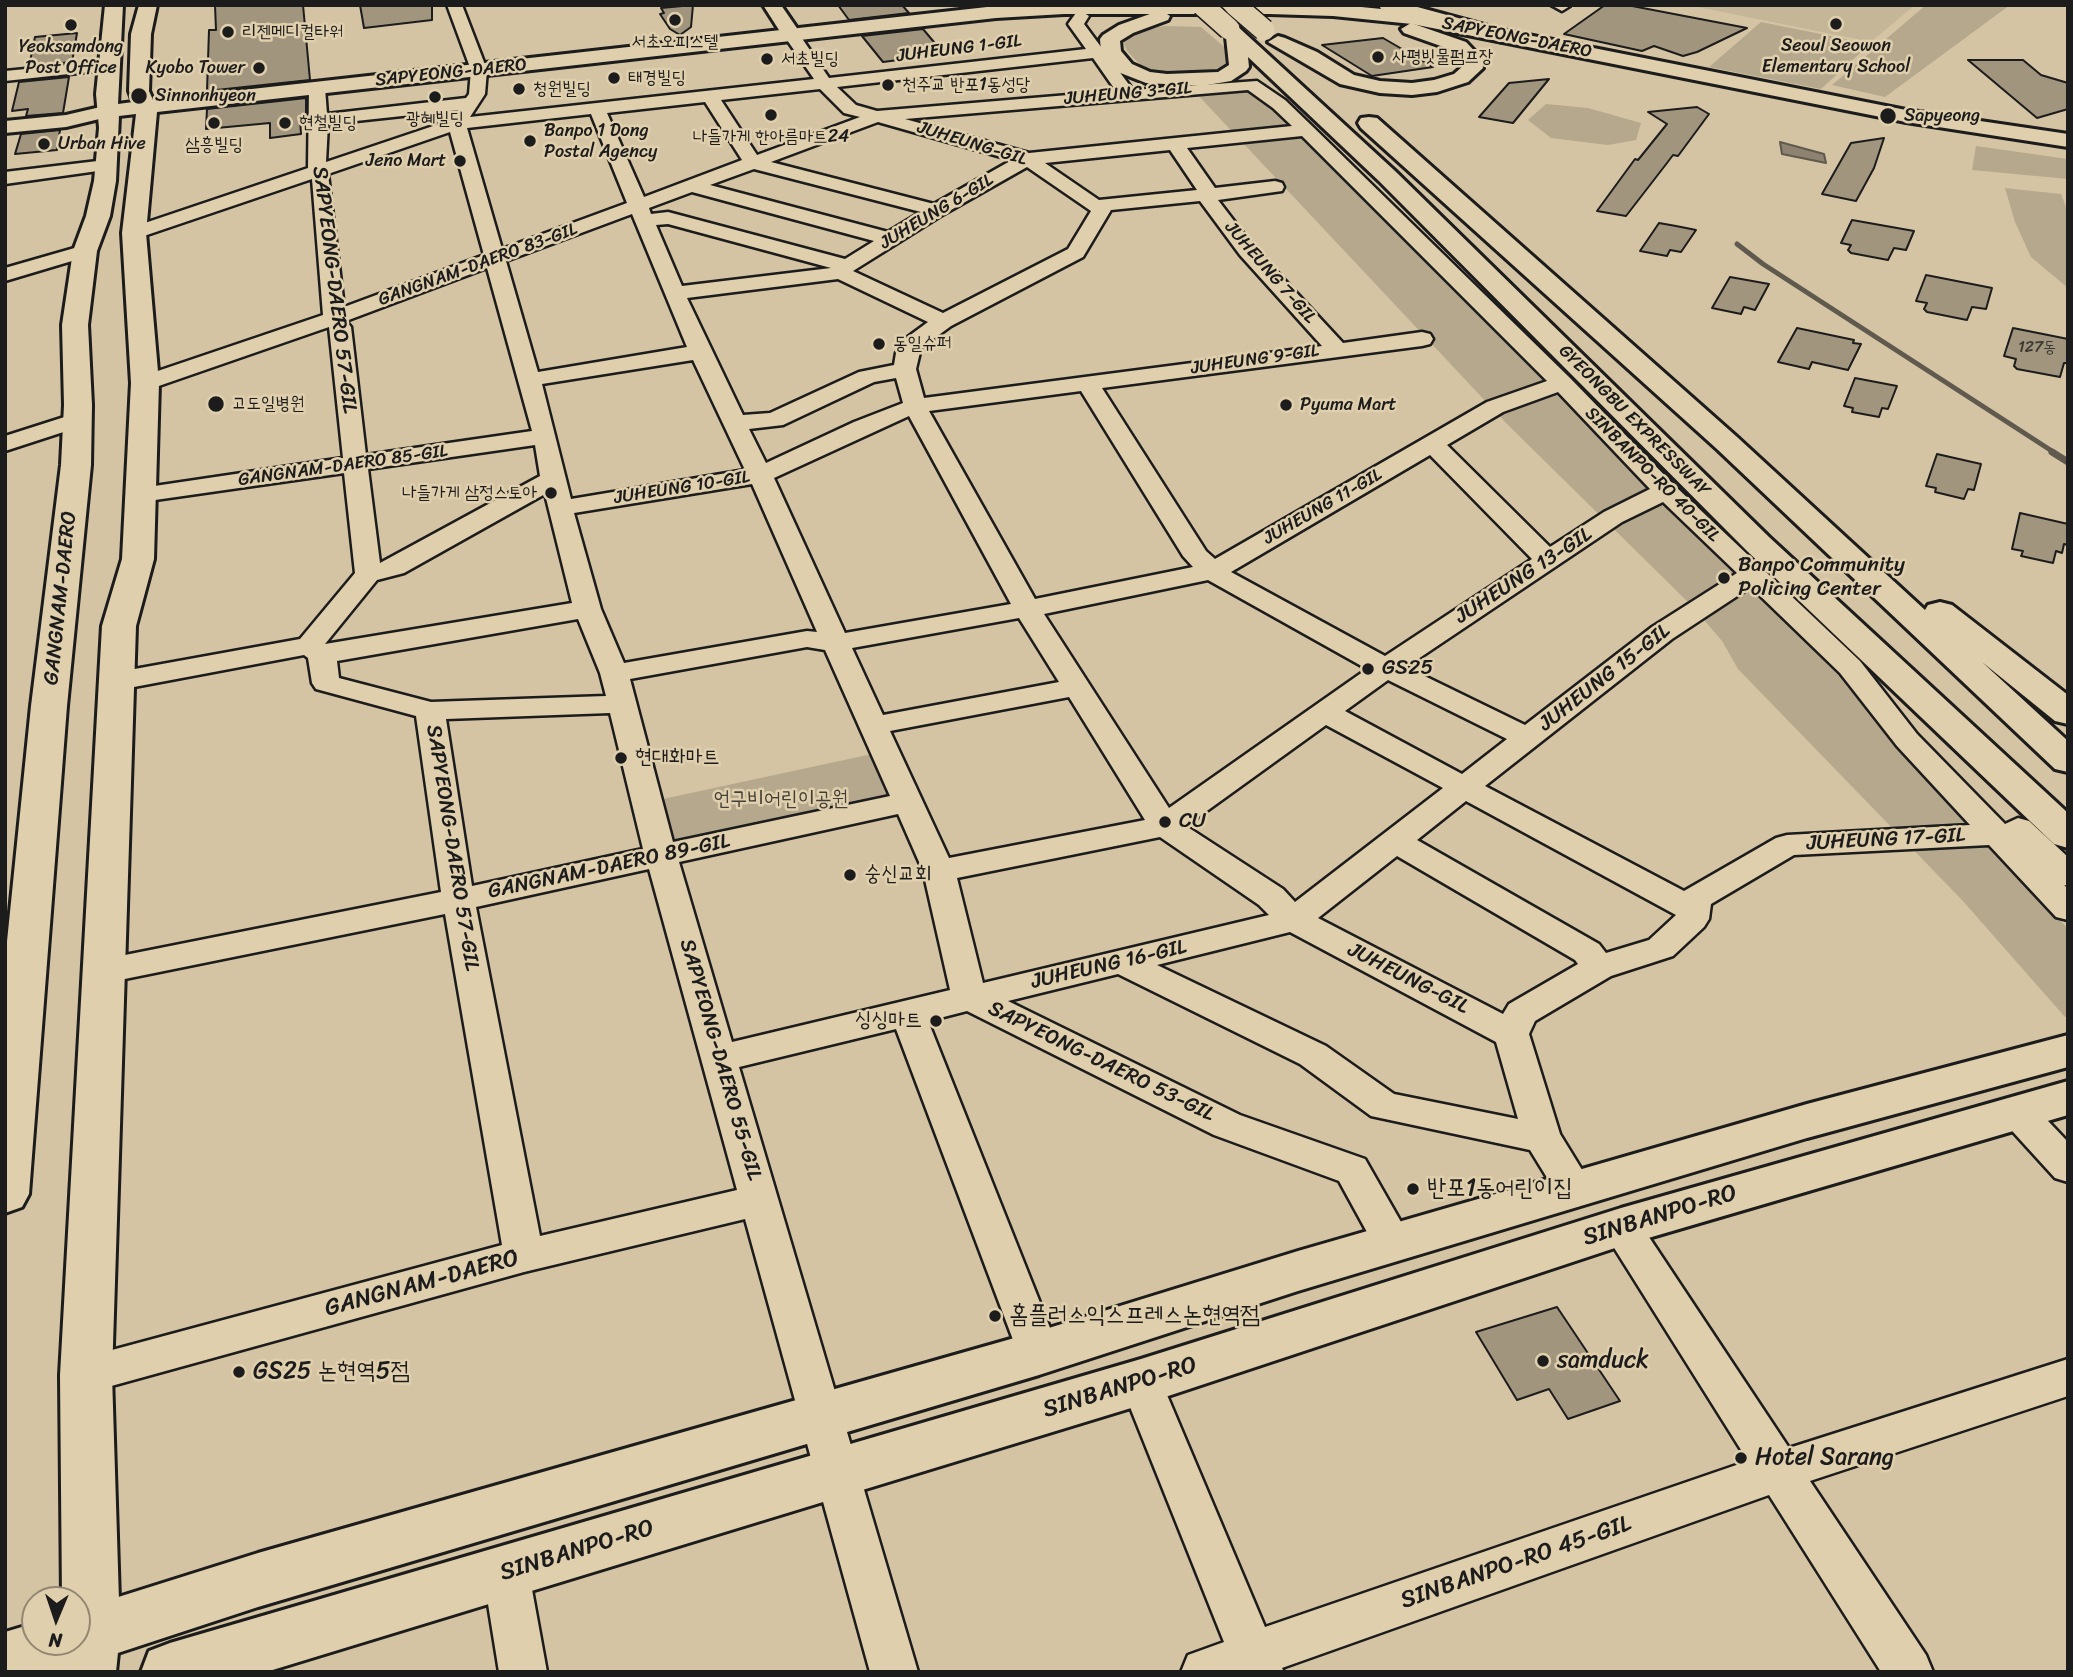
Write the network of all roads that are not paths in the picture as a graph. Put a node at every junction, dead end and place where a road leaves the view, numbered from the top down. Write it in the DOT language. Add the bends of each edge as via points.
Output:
graph roads {
  1 [pos="114,5"];
  2 [pos="148,5"];
  3 [pos="454,5"];
  4 [pos="772,5"];
  5 [pos="1202,5"];
  6 [pos="1235,5"];
  7 [pos="1388,5"];
  8 [pos="1088,10"];
  9 [pos="1161,16"];
  10 [pos="1411,29"];
  11 [pos="1252,34"];
  12 [pos="1503,36"];
  13 [pos="793,37"];
  14 [pos="1098,53"];
  15 [pos="110,66"];
  16 [pos="479,70"];
  17 [pos="5,76"];
  18 [pos="825,84"];
  19 [pos="1251,85"];
  20 [pos="317,88"];
  21 [pos="1127,94"];
  22 [pos="710,96"];
  23 [pos="146,107"];
  24 [pos="597,109"];
  25 [pos="109,111"];
  26 [pos="464,114"];
  27 [pos="879,116"];
  28 [pos="5,117"];
  29 [pos="319,120"];
  30 [pos="5,127"];
  31 [pos="1306,130"];
  32 [pos="2068,141"];
  33 [pos="1174,142"];
  34 [pos="2068,149"];
  35 [pos="1028,159"];
  36 [pos="753,163"];
  37 [pos="106,166"];
  38 [pos="317,170"];
  39 [pos="5,177"];
  40 [pos="691,186"];
  41 [pos="1275,187"];
  42 [pos="1209,194"];
  43 [pos="1095,205"];
  44 [pos="937,210"];
  45 [pos="643,213"];
  46 [pos="134,233"];
  47 [pos="890,239"];
  48 [pos="85,251"];
  49 [pos="494,259"];
  50 [pos="842,269"];
  51 [pos="5,275"];
  52 [pos="675,293"];
  53 [pos="334,318"];
  54 [pos="943,321"];
  55 [pos="1422,339"];
  56 [pos="1337,349"];
  57 [pos="700,352"];
  58 [pos="905,369"];
  59 [pos="528,380"];
  60 [pos="145,383"];
  61 [pos="1088,383"];
  62 [pos="1562,383"];
  63 [pos="915,407"];
  64 [pos="77,420"];
  65 [pos="734,423"];
  66 [pos="545,436"];
  67 [pos="1432,443"];
  68 [pos="1727,443"];
  69 [pos="5,444"];
  70 [pos="356,465"];
  71 [pos="760,475"];
  72 [pos="1666,491"];
  73 [pos="557,494"];
  74 [pos="141,495"];
  75 [pos="1548,560"];
  76 [pos="1213,571"];
  77 [pos="368,574"];
  78 [pos="1752,576"];
  79 [pos="587,609"];
  80 [pos="1027,609"];
  81 [pos="835,643"];
  82 [pos="315,650"];
  83 [pos="1850,667"];
  84 [pos="1386,668"];
  85 [pos="614,673"];
  86 [pos="118,681"];
  87 [pos="1077,687"];
  88 [pos="622,705"];
  89 [pos="430,711"];
  90 [pos="1324,712"];
  91 [pos="2068,713"];
  92 [pos="875,725"];
  93 [pos="1528,738"];
  94 [pos="2068,761"];
  95 [pos="1464,788"];
  96 [pos="907,802"];
  97 [pos="1164,826"];
  98 [pos="1997,834"];
  99 [pos="2068,835"];
  100 [pos="1395,841"];
  101 [pos="661,856"];
  102 [pos="939,871"];
  103 [pos="2068,875"];
  104 [pos="458,900"];
  105 [pos="2068,909"];
  106 [pos="1694,911"];
  107 [pos="1294,920"];
  108 [pos="1122,962"];
  109 [pos="1599,967"];
  110 [pos="105,971"];
  111 [pos="15,993"];
  112 [pos="970,997"];
  113 [pos="908,1015"];
  114 [pos="1511,1034"];
  115 [pos="2068,1051"];
  116 [pos="721,1058"];
  117 [pos="2068,1098"];
  118 [pos="2017,1112"];
  119 [pos="1542,1139"];
  120 [pos="2068,1167"];
  121 [pos="1576,1191"];
  122 [pos="5,1194"];
  123 [pos="760,1200"];
  124 [pos="1621,1227"];
  125 [pos="1393,1243"];
  126 [pos="524,1256"];
  127 [pos="1039,1353"];
  128 [pos="86,1375"];
  129 [pos="2068,1377"];
  130 [pos="1141,1382"];
  131 [pos="821,1415"];
  132 [pos="836,1471"];
  133 [pos="1779,1471"];
  134 [pos="506,1573"];
  135 [pos="81,1586"];
  136 [pos="91,1642"];
  137 [pos="30,1656"];
  138 [pos="5,1661"];
  139 [pos="1257,1663"];
  140 [pos="170,1672"];
  141 [pos="523,1672"];
  142 [pos="894,1672"];
  143 [pos="1205,1672"];
  144 [pos="1909,1672"];
  1 -- 15 [label="main road, GANGNAM-DAERO"];
  2 -- 23 [label="main road" via="141,34 139,91"];
  3 -- 16 [label="street"];
  4 -- 13 [label="main road"];
  5 -- 11 [label="main road, GYEONGBU EXPRESSWAY, bridge"];
  6 -- 11 [label="main road, GYEONGBU EXPRESSWAY, bridge"];
  7 -- 12 [label="main road"];
  8 -- 9 [label="main road, SAPYEONG-DAERO"];
  8 -- 12 [label="main road, SAPYEONG-DAERO" via="1333,10 1412,18"];
  8 -- 13 [label="main road, SAPYEONG-DAERO" via="834,37"];
  8 -- 14 [label="street" via="1076,24"];
  9 -- 10 [label="main road, SAPYEONG-DAERO" via="1316,19"];
  9 -- 11 [label="main road" via="1110,39 1111,52 1129,71 1175,81 1224,77 1239,67"];
  10 -- 11 [label="main road" via="1459,46 1472,59 1473,68 1461,78 1437,86 1380,87 1347,80 1310,56"];
  10 -- 34 [label="main road" via="1749,100"];
  11 -- 68 [label="main road, GYEONGBU EXPRESSWAY"];
  11 -- 99 [label="main road, GYEONGBU EXPRESSWAY" via="1387,176 1758,544"];
  12 -- 32 [label="main road, SAPYEONG-DAERO" via="1906,116"];
  13 -- 16 [label="main road, SAPYEONG-DAERO"];
  13 -- 18 [label="street, JUHEUNG-GIL"];
  14 -- 18 [label="street, JUHEUNG 1-GIL"];
  14 -- 21 [label="street"];
  15 -- 17 [label="street"];
  15 -- 25 [label="main road, GANGNAM-DAERO"];
  16 -- 20 [label="main road, SAPYEONG-DAERO"];
  16 -- 26 [label="street, SAPYEONG-DAERO 55-GIL" via="477,93"];
  18 -- 22 [label="street, JUHEUNG 1-GIL"];
  18 -- 27 [label="street, JUHEUNG-GIL" via="850,109"];
  19 -- 21 [label="street, JUHEUNG 3-GIL"];
  19 -- 31 [label="street, SINBANPO-RO 40-GIL"];
  20 -- 23 [label="main road, SAPYEONG-DAERO"];
  20 -- 29 [label="street, SAPYEONG-DAERO 57-GIL"];
  21 -- 27 [label="street, JUHEUNG 3-GIL"];
  22 -- 24 [label="street, JUHEUNG 1-GIL"];
  22 -- 36 [label="street"];
  23 -- 25 [label="main road, SAPYEONG-DAERO"];
  23 -- 46 [label="main road"];
  24 -- 26 [label="street, JUHEUNG 1-GIL"];
  24 -- 45 [label="street, SAPYEONG-DAERO 53-GIL"];
  25 -- 28 [label="main road" via="63,110"];
  25 -- 30 [label="main road"];
  25 -- 37 [label="main road, GANGNAM-DAERO"];
  26 -- 29 [label="street"];
  26 -- 38 [label="street"];
  26 -- 49 [label="street, SAPYEONG-DAERO 55-GIL"];
  27 -- 35 [label="street, JUHEUNG-GIL"];
  27 -- 36 [label="street, GANGNAM-DAERO 83-GIL"];
  29 -- 38 [label="street, SAPYEONG-DAERO 57-GIL"];
  31 -- 33 [label="street"];
  31 -- 62 [label="street, SINBANPO-RO 40-GIL"];
  33 -- 35 [label="street"];
  33 -- 42 [label="street"];
  35 -- 43 [label="street, JUHEUNG-GIL"];
  35 -- 44 [label="street, JUHEUNG 6-GIL"];
  36 -- 40 [label="street, GANGNAM-DAERO 83-GIL"];
  36 -- 44 [label="street"];
  37 -- 39 [label="street"];
  37 -- 48 [label="main road, GANGNAM-DAERO" via="98,216"];
  38 -- 46 [label="street"];
  38 -- 53 [label="street, SAPYEONG-DAERO 57-GIL"];
  40 -- 45 [label="street, GANGNAM-DAERO 83-GIL"];
  40 -- 47 [label="street"];
  41 -- 42 [label="street, JUHEUNG 7-GIL"];
  42 -- 43 [label="street, JUHEUNG 7-GIL"];
  42 -- 56 [label="street, JUHEUNG 7-GIL" via="1247,251"];
  43 -- 54 [label="street" via="1101,210 1076,253"];
  44 -- 47 [label="street, JUHEUNG 6-GIL"];
  45 -- 49 [label="street, GANGNAM-DAERO 83-GIL"];
  45 -- 50 [label="street" via="726,231"];
  45 -- 52 [label="street, SAPYEONG-DAERO 53-GIL"];
  46 -- 60 [label="main road"];
  47 -- 50 [label="street, JUHEUNG 6-GIL"];
  48 -- 51 [label="street"];
  48 -- 64 [label="main road, GANGNAM-DAERO" via="75,325"];
  49 -- 53 [label="street, GANGNAM-DAERO 83-GIL"];
  49 -- 59 [label="street, SAPYEONG-DAERO 55-GIL"];
  50 -- 52 [label="street, JUHEUNG 6-GIL"];
  50 -- 54 [label="street"];
  52 -- 57 [label="street, SAPYEONG-DAERO 53-GIL"];
  53 -- 60 [label="street, GANGNAM-DAERO 83-GIL"];
  53 -- 70 [label="street, SAPYEONG-DAERO 57-GIL" via="340,327"];
  54 -- 58 [label="street" via="913,344"];
  55 -- 56 [label="street, JUHEUNG 9-GIL"];
  56 -- 61 [label="street, JUHEUNG 9-GIL"];
  57 -- 59 [label="street"];
  57 -- 65 [label="street, SAPYEONG-DAERO 53-GIL"];
  58 -- 63 [label="street, JUHEUNG-GIL"];
  58 -- 65 [label="street" via="867,377 775,420"];
  59 -- 66 [label="street, SAPYEONG-DAERO 55-GIL"];
  60 -- 74 [label="main road"];
  61 -- 63 [label="street, JUHEUNG 9-GIL"];
  61 -- 76 [label="street" via="1196,556"];
  62 -- 67 [label="street, JUHEUNG 11-GIL" via="1502,404"];
  62 -- 72 [label="street, SINBANPO-RO 40-GIL"];
  63 -- 71 [label="street, JUHEUNG 10-GIL" via="862,426"];
  63 -- 80 [label="street, JUHEUNG-GIL"];
  64 -- 69 [label="street"];
  64 -- 111 [label="main road, GANGNAM-DAERO" via="76,465"];
  65 -- 71 [label="street, SAPYEONG-DAERO 53-GIL"];
  66 -- 70 [label="street, GANGNAM-DAERO 85-GIL"];
  66 -- 73 [label="street, SAPYEONG-DAERO 55-GIL"];
  67 -- 75 [label="street"];
  67 -- 76 [label="street, JUHEUNG 11-GIL"];
  68 -- 91 [label="main road"];
  68 -- 94 [label="main road, GYEONGBU EXPRESSWAY"];
  70 -- 74 [label="street, GANGNAM-DAERO 85-GIL"];
  70 -- 77 [label="street, SAPYEONG-DAERO 57-GIL"];
  71 -- 73 [label="street, JUHEUNG 10-GIL"];
  71 -- 81 [label="street, SAPYEONG-DAERO 53-GIL"];
  72 -- 75 [label="street, JUHEUNG 13-GIL" via="1613,517"];
  72 -- 78 [label="street, SINBANPO-RO 40-GIL"];
  73 -- 77 [label="street" via="394,567"];
  73 -- 79 [label="street, SAPYEONG-DAERO 55-GIL"];
  74 -- 86 [label="main road" via="138,559 119,626"];
  75 -- 84 [label="street, JUHEUNG 13-GIL"];
  76 -- 80 [label="street, JUHEUNG 11-GIL"];
  76 -- 84 [label="street"];
  77 -- 82 [label="street"];
  78 -- 83 [label="street, SINBANPO-RO 40-GIL"];
  78 -- 93 [label="street, JUHEUNG 15-GIL" via="1662,633"];
  79 -- 82 [label="street"];
  79 -- 85 [label="street, SAPYEONG-DAERO 55-GIL"];
  80 -- 81 [label="street"];
  80 -- 87 [label="street, JUHEUNG-GIL"];
  81 -- 85 [label="street" via="807,639"];
  81 -- 92 [label="street, SAPYEONG-DAERO 53-GIL"];
  82 -- 86 [label="street"];
  82 -- 89 [label="street, SAPYEONG-DAERO 57-GIL" via="326,683"];
  83 -- 98 [label="street, SINBANPO-RO 40-GIL" via="1907,740"];
  83 -- 103 [label="street"];
  84 -- 90 [label="street, JUHEUNG 13-GIL"];
  84 -- 93 [label="street"];
  85 -- 88 [label="street, SAPYEONG-DAERO 55-GIL"];
  86 -- 110 [label="main road"];
  87 -- 92 [label="street"];
  87 -- 97 [label="street, JUHEUNG-GIL"];
  88 -- 89 [label="street"];
  88 -- 101 [label="street, SAPYEONG-DAERO 55-GIL"];
  89 -- 104 [label="street, SAPYEONG-DAERO 57-GIL"];
  90 -- 95 [label="street"];
  90 -- 97 [label="street, JUHEUNG 13-GIL"];
  92 -- 96 [label="street, SAPYEONG-DAERO 53-GIL"];
  93 -- 95 [label="street, JUHEUNG 15-GIL"];
  95 -- 100 [label="street, JUHEUNG 15-GIL"];
  95 -- 106 [label="street"];
  96 -- 101 [label="street, GANGNAM-DAERO 89-GIL"];
  96 -- 102 [label="street, SAPYEONG-DAERO 53-GIL"];
  97 -- 102 [label="street"];
  97 -- 107 [label="street, JUHEUNG-GIL" via="1270,897"];
  98 -- 105 [label="street, SINBANPO-RO 40-GIL"];
  98 -- 106 [label="street, JUHEUNG 17-GIL" via="1787,845 1696,898"];
  100 -- 107 [label="street, JUHEUNG 15-GIL"];
  100 -- 109 [label="street" via="1587,952"];
  101 -- 104 [label="street, GANGNAM-DAERO 89-GIL"];
  101 -- 116 [label="street, SAPYEONG-DAERO 55-GIL"];
  102 -- 112 [label="street, SAPYEONG-DAERO 53-GIL"];
  104 -- 110 [label="street, GANGNAM-DAERO 89-GIL"];
  104 -- 126 [label="street, SAPYEONG-DAERO 57-GIL"];
  106 -- 109 [label="street, JUHEUNG 17-GIL" via="1692,919 1661,948"];
  107 -- 108 [label="street, JUHEUNG 16-GIL"];
  107 -- 114 [label="street, JUHEUNG-GIL"];
  108 -- 112 [label="street, JUHEUNG 16-GIL"];
  108 -- 119 [label="street" via="1313,1055 1384,1106"];
  109 -- 114 [label="street, JUHEUNG 17-GIL" via="1521,1013"];
  110 -- 128 [label="main road"];
  111 -- 122 [label="main road, GANGNAM-DAERO"];
  112 -- 113 [label="street, JUHEUNG 16-GIL"];
  112 -- 125 [label="street, SAPYEONG-DAERO 53-GIL" via="1227,1125 1352,1170"];
  113 -- 116 [label="street, JUHEUNG 16-GIL"];
  113 -- 127 [label="street"];
  114 -- 119 [label="street"];
  115 -- 121 [label="main road" via="1807,1121"];
  116 -- 123 [label="street, SAPYEONG-DAERO 55-GIL"];
  117 -- 118 [label="main road, SINBANPO-RO"];
  118 -- 120 [label="street"];
  118 -- 124 [label="main road, SINBANPO-RO"];
  119 -- 121 [label="street"];
  121 -- 125 [label="main road"];
  123 -- 126 [label="street, GANGNAM-DAERO"];
  123 -- 131 [label="street, SAPYEONG-DAERO 55-GIL"];
  124 -- 130 [label="main road, SINBANPO-RO"];
  124 -- 133 [label="street"];
  125 -- 127 [label="main road"];
  126 -- 128 [label="street, GANGNAM-DAERO"];
  127 -- 131 [label="main road"];
  128 -- 135 [label="main road"];
  129 -- 133 [label="street, SINBANPO-RO 45-GIL"];
  130 -- 132 [label="main road, SINBANPO-RO"];
  130 -- 139 [label="street"];
  131 -- 132 [label="street, SAPYEONG-DAERO 55-GIL"];
  131 -- 136 [label="main road" via="258,1580"];
  132 -- 134 [label="main road, SINBANPO-RO"];
  132 -- 142 [label="street, SAPYEONG-DAERO 55-GIL"];
  133 -- 139 [label="street, SINBANPO-RO 45-GIL"];
  133 -- 144 [label="street"];
  134 -- 140 [label="main road, SINBANPO-RO"];
  134 -- 141 [label="street"];
  137 -- 138 [label="main road"];
  139 -- 143 [label="street, SINBANPO-RO 45-GIL"];
}
